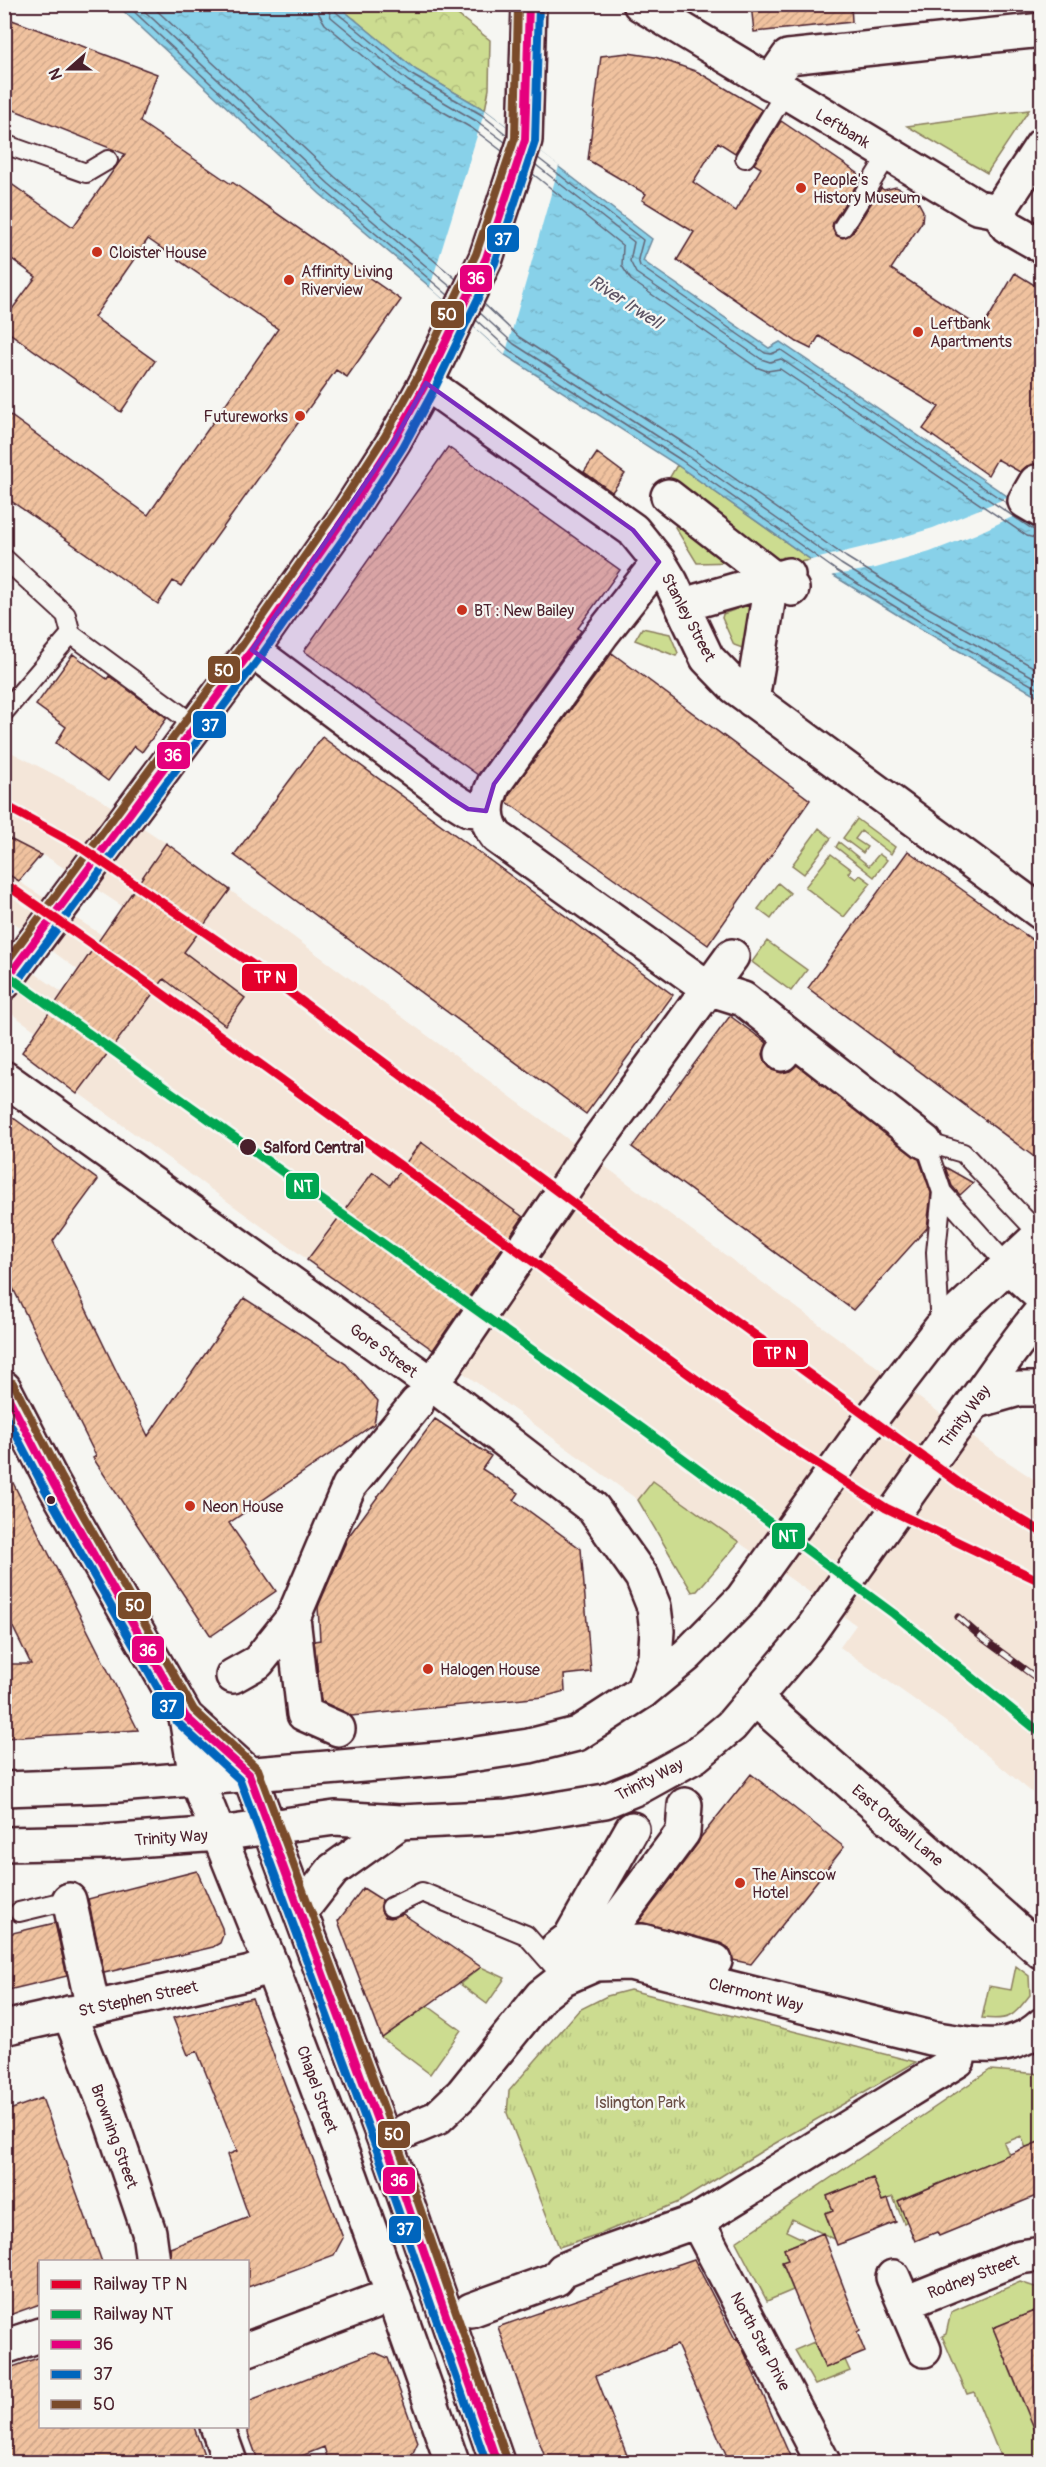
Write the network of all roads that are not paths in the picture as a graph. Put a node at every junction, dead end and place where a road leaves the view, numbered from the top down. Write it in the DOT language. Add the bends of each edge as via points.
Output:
graph roads {
  1 [pos="529,4"];
  2 [pos="640,4"];
  3 [pos="1041,30"];
  4 [pos="778,88"];
  5 [pos="4,144"];
  6 [pos="1041,145"];
  7 [pos="888,155"];
  8 [pos="745,158"];
  9 [pos="108,160"];
  10 [pos="997,209"];
  11 [pos="843,227"];
  12 [pos="1041,246"];
  13 [pos="426,383"];
  14 [pos="668,496"];
  15 [pos="4,558"];
  16 [pos="659,562"];
  17 [pos="785,580"];
  18 [pos="683,605"];
  19 [pos="71,634"];
  20 [pos="252,650"];
  21 [pos="752,700"];
  22 [pos="4,712"];
  23 [pos="196,726"];
  24 [pos="486,811"];
  25 [pos="1041,913"];
  26 [pos="732,956"];
  27 [pos="4,983"];
  28 [pos="708,988"];
  29 [pos="4,1078"];
  30 [pos="924,1142"];
  31 [pos="942,1192"];
  32 [pos="1041,1235"];
  33 [pos="1007,1265"];
  34 [pos="1041,1297"];
  35 [pos="1041,1311"];
  36 [pos="940,1329"];
  37 [pos="444,1367"];
  38 [pos="4,1388"];
  39 [pos="1041,1389"];
  40 [pos="977,1401"];
  41 [pos="417,1403"];
  42 [pos="293,1618"];
  43 [pos="233,1676"];
  44 [pos="642,1692"];
  45 [pos="754,1698"];
  46 [pos="186,1717"];
  47 [pos="338,1729"];
  48 [pos="249,1774"];
  49 [pos="196,1778"];
  50 [pos="4,1789"];
  51 [pos="685,1805"];
  52 [pos="400,1822"];
  53 [pos="269,1828"];
  54 [pos="632,1829"];
  55 [pos="219,1834"];
  56 [pos="4,1844"];
  57 [pos="69,1900"];
  58 [pos="391,1906"];
  59 [pos="301,1911"];
  60 [pos="19,1912"];
  61 [pos="1038,1942"];
  62 [pos="573,1952"];
  63 [pos="271,1965"];
  64 [pos="783,1979"];
  65 [pos="81,2010"];
  66 [pos="1041,2025"];
  67 [pos="4,2028"];
  68 [pos="958,2060"];
  69 [pos="406,2131"];
  70 [pos="697,2221"];
  71 [pos="1041,2254"];
  72 [pos="153,2260"];
  73 [pos="373,2302"];
  74 [pos="471,2310"];
  75 [pos="39,2335"];
  76 [pos="4,2347"];
  77 [pos="249,2349"];
  78 [pos="924,2350"];
  79 [pos="217,2428"];
  80 [pos="230,2463"];
  81 [pos="452,2463"];
  82 [pos="497,2463"];
  83 [pos="823,2463"];
  1 -- 13 [label="main road" via="525,140 486,258"];
  2 -- 4 [label="main road, Leftbank"];
  3 -- 4 [label="main road" via="788,57"];
  4 -- 7 [label="main road, Leftbank"];
  4 -- 8 [label="lane"];
  5 -- 9 [label="lane" via="86,173"];
  6 -- 10 [label="main road" via="1006,202"];
  7 -- 10 [label="main road, Leftbank" via="977,207"];
  7 -- 11 [label="lane"];
  10 -- 12 [label="main road" via="1007,226"];
  13 -- 16 [label="main road, Stanley Street" via="633,530"];
  13 -- 20 [label="main road" via="346,516"];
  14 -- 17 [label="main road"];
  15 -- 19 [label="lane" via="66,615"];
  16 -- 18 [label="main road, Stanley Street"];
  16 -- 24 [label="main road" via="494,784"];
  17 -- 18 [label="main road"];
  17 -- 21 [label="main road"];
  18 -- 21 [label="main road, Stanley Street" via="707,658"];
  19 -- 22 [label="lane"];
  19 -- 23 [label="lane"];
  20 -- 23 [label="main road"];
  20 -- 24 [label="main road" via="452,799 468,808"];
  21 -- 25 [label="main road, Stanley Street"];
  23 -- 27 [label="main road"];
  24 -- 28 [label="main road" via="497,837"];
  26 -- 28 [label="main road"];
  28 -- 30 [label="main road" via="743,999 787,1046 864,1092"];
  28 -- 37 [label="main road" via="592,1149"];
  29 -- 44 [label="main road, Gore Street" via="432,1384 593,1508 642,1577 654,1607 655,1658"];
  30 -- 31 [label="lane"];
  30 -- 32 [label="lane" via="963,1154"];
  31 -- 33 [label="lane"];
  31 -- 36 [label="lane" via="936,1252"];
  32 -- 33 [label="main road"];
  33 -- 34 [label="main road"];
  33 -- 36 [label="main road"];
  35 -- 40 [label="main road, Trinity Way"];
  36 -- 44 [label="main road" via="742,1599 687,1655"];
  38 -- 46 [label="main road, Chapel Street" via="53,1483"];
  39 -- 40 [label="main road" via="1019,1389"];
  40 -- 45 [label="main road, Trinity Way" via="807,1636"];
  41 -- 42 [label="main road" via="349,1486"];
  42 -- 43 [label="main road" via="258,1662"];
  42 -- 47 [label="main road" via="304,1714"];
  44 -- 48 [label="main road" via="577,1734 529,1746 450,1758"];
  45 -- 52 [label="main road, Trinity Way" via="731,1726 695,1756 605,1801 507,1817"];
  45 -- 61 [label="main road, East Ordsall Lane"];
  46 -- 48 [label="main road, Chapel Street"];
  46 -- 49 [label="main road, Chapel Street"];
  48 -- 49 [label="main road"];
  48 -- 53 [label="main road, Chapel Street"];
  49 -- 50 [label="main road"];
  49 -- 55 [label="main road, Chapel Street"];
  51 -- 62 [label="main road" via="683,1832"];
  52 -- 53 [label="main road, Trinity Way" via="335,1818"];
  52 -- 59 [label="main road" via="333,1870"];
  53 -- 55 [label="main road, Trinity Way"];
  53 -- 59 [label="main road, Chapel Street"];
  54 -- 62 [label="main road"];
  55 -- 56 [label="main road, Trinity Way"];
  55 -- 63 [label="main road, Chapel Street"];
  57 -- 60 [label="lane"];
  57 -- 65 [label="main road, Browning Street"];
  58 -- 62 [label="lane" via="422,1892 467,1901 526,1935"];
  59 -- 82 [label="main road, Chapel Street"];
  62 -- 64 [label="main road" via="642,1941"];
  62 -- 66 [label="main road, Clermont Way" via="596,1964 630,1963 931,2038 981,2045 1009,2044"];
  62 -- 69 [label="main road, Clermont Way" via="462,2094 437,2118"];
  63 -- 65 [label="main road, St Stephen Street"];
  63 -- 81 [label="main road, Chapel Street"];
  65 -- 67 [label="main road, St Stephen Street"];
  65 -- 72 [label="main road, Browning Street" via="111,2120 149,2232"];
  68 -- 70 [label="main road"];
  70 -- 74 [label="main road" via="603,2253 563,2270 556,2279"];
  70 -- 83 [label="main road, North Star Drive"];
  71 -- 78 [label="main road, Rodney Street" via="899,2290"];
  73 -- 77 [label="main road"];
  75 -- 76 [label="main road"];
  79 -- 80 [label="main road"];
}
